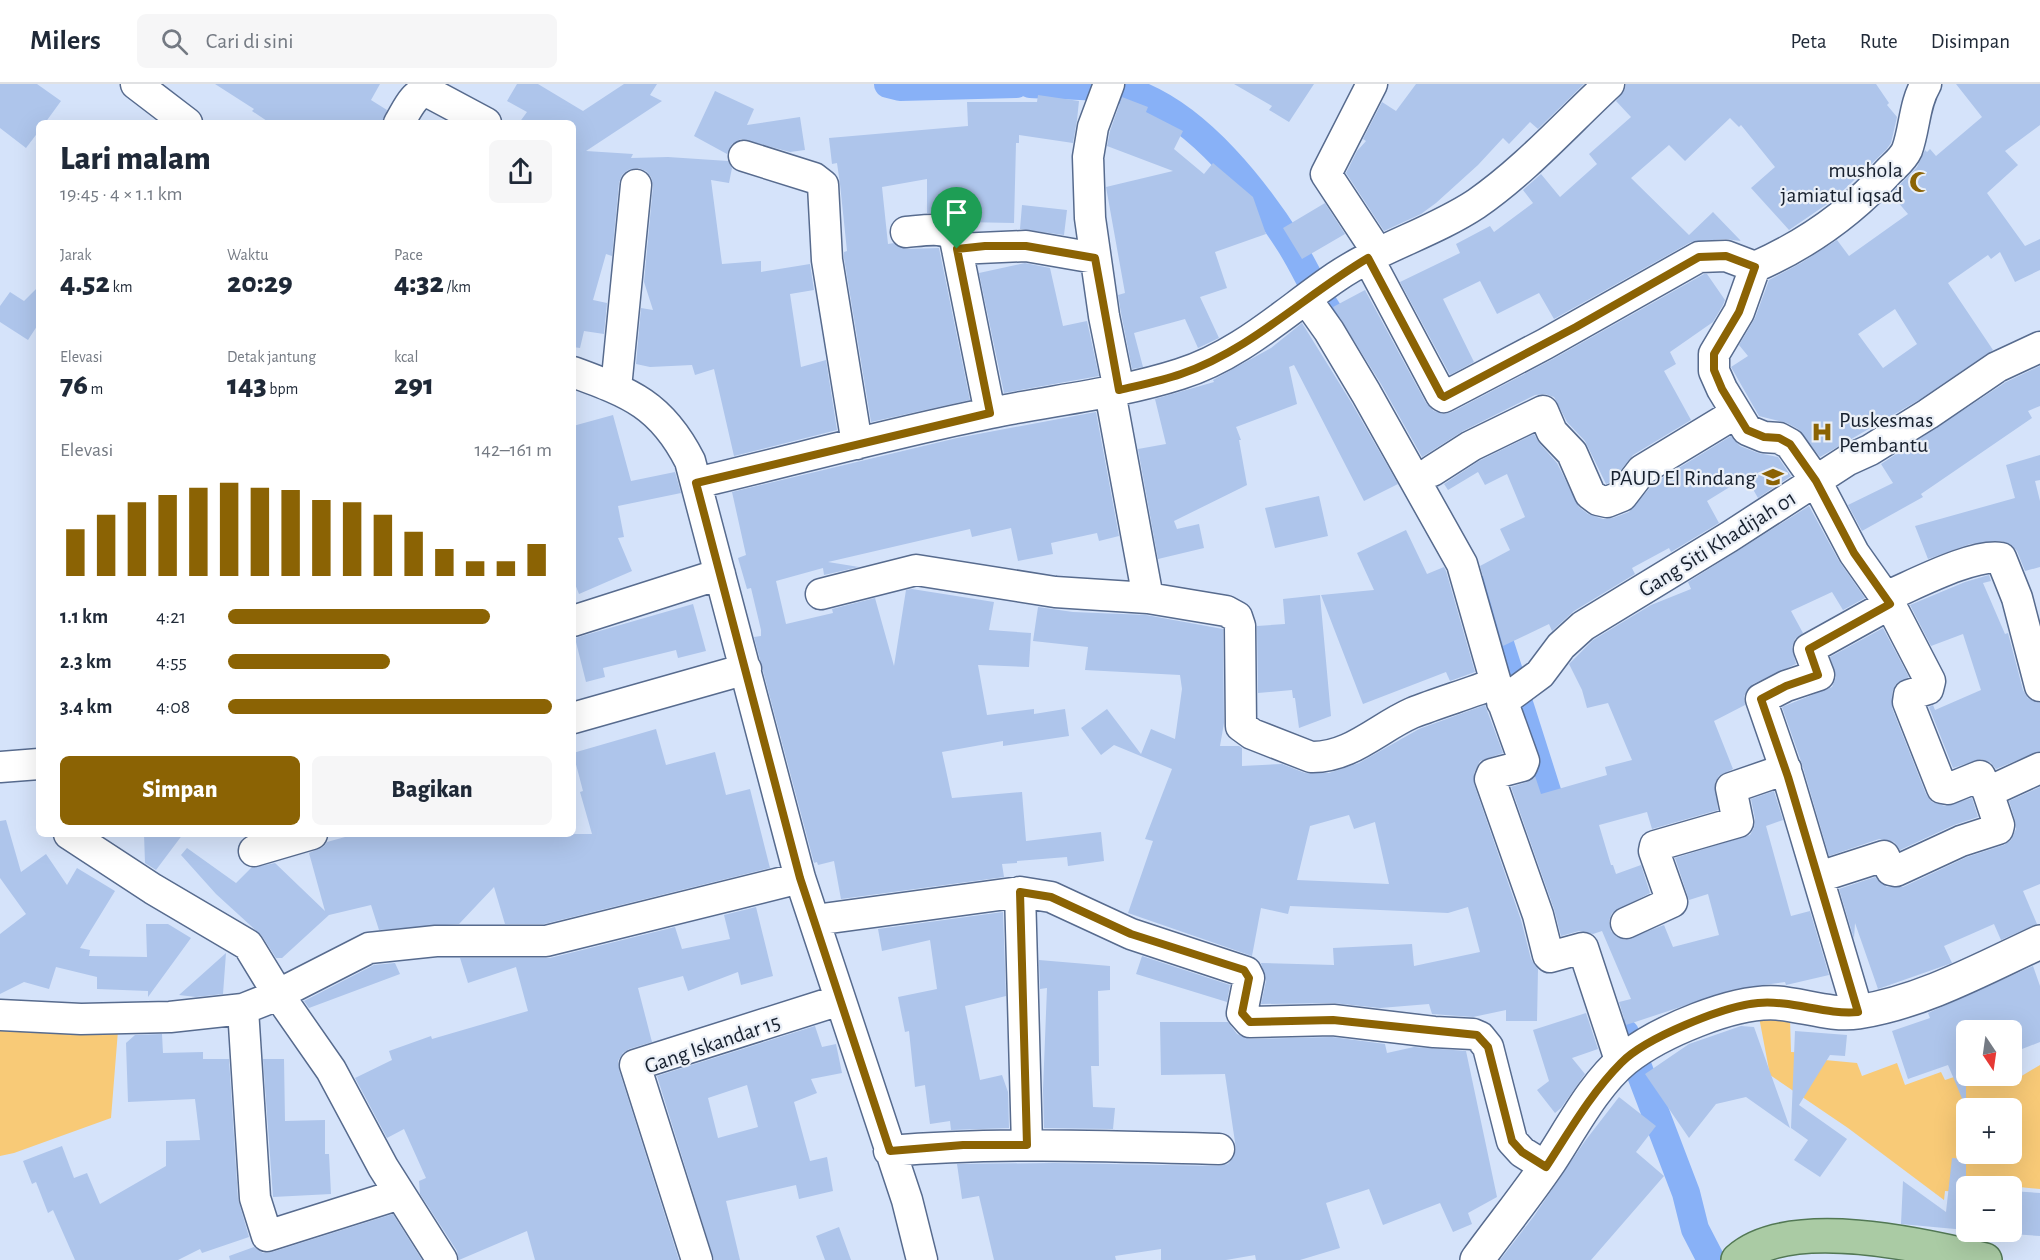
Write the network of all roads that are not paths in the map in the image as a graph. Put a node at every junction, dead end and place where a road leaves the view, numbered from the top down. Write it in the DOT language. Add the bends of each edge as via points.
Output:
graph roads {
  1 [pos="136,84"];
  2 [pos="1372,84"];
  3 [pos="1609,84"];
  4 [pos="1926,84"];
  5 [pos="1107,90"];
  6 [pos="183,120"];
  7 [pos="401,120"];
  8 [pos="480,120"];
  9 [pos="744,156"];
  10 [pos="636,185"];
  11 [pos="906,232"];
  12 [pos="957,249"];
  13 [pos="1373,251"];
  14 [pos="1095,258"];
  15 [pos="1755,267"];
  16 [pos="1312,296"];
  17 [pos="2040,347"];
  18 [pos="576,373"];
  19 [pos="616,388"];
  20 [pos="1115,391"];
  21 [pos="990,413"];
  22 [pos="1736,413"];
  23 [pos="857,444"];
  24 [pos="1432,471"];
  25 [pos="1816,481"];
  26 [pos="696,483"];
  27 [pos="720,574"];
  28 [pos="820,594"];
  29 [pos="2028,596"];
  30 [pos="1148,598"];
  31 [pos="1888,601"];
  32 [pos="576,620"];
  33 [pos="746,669"];
  34 [pos="2040,686"];
  35 [pos="1507,693"];
  36 [pos="576,717"];
  37 [pos="36,764"];
  38 [pos="0,767"];
  39 [pos="2040,768"];
  40 [pos="1786,769"];
  41 [pos="1988,792"];
  42 [pos="74,837"];
  43 [pos="302,837"];
  44 [pos="254,851"];
  45 [pos="1819,877"];
  46 [pos="800,878"];
  47 [pos="1020,892"];
  48 [pos="815,920"];
  49 [pos="1626,923"];
  50 [pos="2040,942"];
  51 [pos="840,1000"];
  52 [pos="263,1001"];
  53 [pos="1858,1012"];
  54 [pos="0,1015"];
  55 [pos="1630,1056"];
  56 [pos="1027,1145"];
  57 [pos="1219,1149"];
  58 [pos="890,1151"];
  59 [pos="1546,1167"];
  60 [pos="400,1194"];
  61 [pos="1739,1258"];
  62 [pos="442,1260"];
  63 [pos="697,1260"];
  64 [pos="922,1260"];
  65 [pos="1477,1260"];
  66 [pos="1985,1260"];
  1 -- 6 [label="street"];
  2 -- 13 [label="street" via="1326,174"];
  3 -- 13 [label="street" via="1532,157 1476,203 1442,223"];
  4 -- 15 [label="street" via="1920,93 1906,150 1873,190 1786,253"];
  5 -- 14 [label="street" via="1093,127 1088,156"];
  7 -- 8 [label="street" via="423,91"];
  9 -- 23 [label="street" via="814,178 823,185 827,260"];
  10 -- 19 [label="street"];
  11 -- 12 [label="street" via="949,232"];
  12 -- 14 [label="street" via="1026,246"];
  12 -- 21 [label="street"];
  13 -- 15 [label="street" via="1444,397 1699,257 1726,256"];
  13 -- 16 [label="street"];
  14 -- 20 [label="street"];
  15 -- 22 [label="street" via="1739,312 1712,359 1718,380"];
  16 -- 20 [label="street" via="1230,351 1192,369"];
  16 -- 35 [label="street" via="1462,564"];
  17 -- 25 [label="street, Gang Siti Khadijah 01" via="1997,367"];
  18 -- 19 [label="street"];
  19 -- 26 [label="street" via="635,397 670,428 690,461"];
  20 -- 21 [label="street"];
  20 -- 30 [label="street"];
  21 -- 23 [label="street"];
  22 -- 24 [label="street" via="1642,470 1622,496 1607,502 1590,494 1572,453 1552,432 1543,411 1471,446"];
  22 -- 25 [label="street" via="1751,433 1790,444"];
  23 -- 26 [label="street"];
  25 -- 31 [label="street" via="1854,553"];
  25 -- 35 [label="street, Gang Siti Khadijah 01" via="1583,626 1561,645 1540,674"];
  26 -- 27 [label="street"];
  27 -- 32 [label="street"];
  27 -- 33 [label="street"];
  28 -- 30 [label="street" via="916,570 1055,592"];
  29 -- 31 [label="street" via="2004,561 1994,557 1944,572"];
  29 -- 34 [label="street"];
  30 -- 35 [label="street" via="1226,611 1237,617 1241,726 1304,756 1321,757 1347,750 1411,714"];
  31 -- 40 [label="street" via="1809,649 1818,675 1761,699"];
  31 -- 41 [label="street" via="1930,681 1928,689 1909,695 1908,702 1941,785 1948,789 1980,776"];
  33 -- 36 [label="street"];
  33 -- 46 [label="street"];
  35 -- 55 [label="street" via="1524,762 1522,766 1492,774 1490,779 1538,915 1548,955 1583,948"];
  37 -- 38 [label="street"];
  39 -- 41 [label="street"];
  40 -- 45 [label="street"];
  40 -- 49 [label="street" via="1731,788 1738,822 1655,846 1672,902"];
  41 -- 45 [label="street" via="1998,829 1896,871 1891,870 1884,856"];
  42 -- 52 [label="street" via="248,945"];
  43 -- 44 [label="street"];
  45 -- 53 [label="street"];
  46 -- 48 [label="street"];
  46 -- 52 [label="street" via="546,941 436,941 369,948"];
  47 -- 48 [label="street"];
  47 -- 56 [label="street"];
  47 -- 59 [label="street" via="1051,897 1131,934 1244,970 1249,978 1242,1013 1250,1022 1333,1020 1477,1035 1488,1047 1512,1141"];
  48 -- 51 [label="street"];
  50 -- 53 [label="street" via="1958,980"];
  51 -- 58 [label="street"];
  51 -- 63 [label="street, Gang Iskandar 15" via="635,1065"];
  52 -- 54 [label="street" via="170,1017 81,1019"];
  52 -- 60 [label="street" via="331,1070"];
  52 -- 60 [label="street" via="255,1198 267,1236"];
  53 -- 55 [label="street" via="1757,1003 1693,1022"];
  55 -- 59 [label="street" via="1595,1094"];
  56 -- 57 [label="street"];
  56 -- 58 [label="street"];
  58 -- 64 [label="street"];
  59 -- 65 [label="street"];
  60 -- 62 [label="street"];
  61 -- 66 [label="main road" via="1775,1241 1817,1234 1910,1245"];
}
